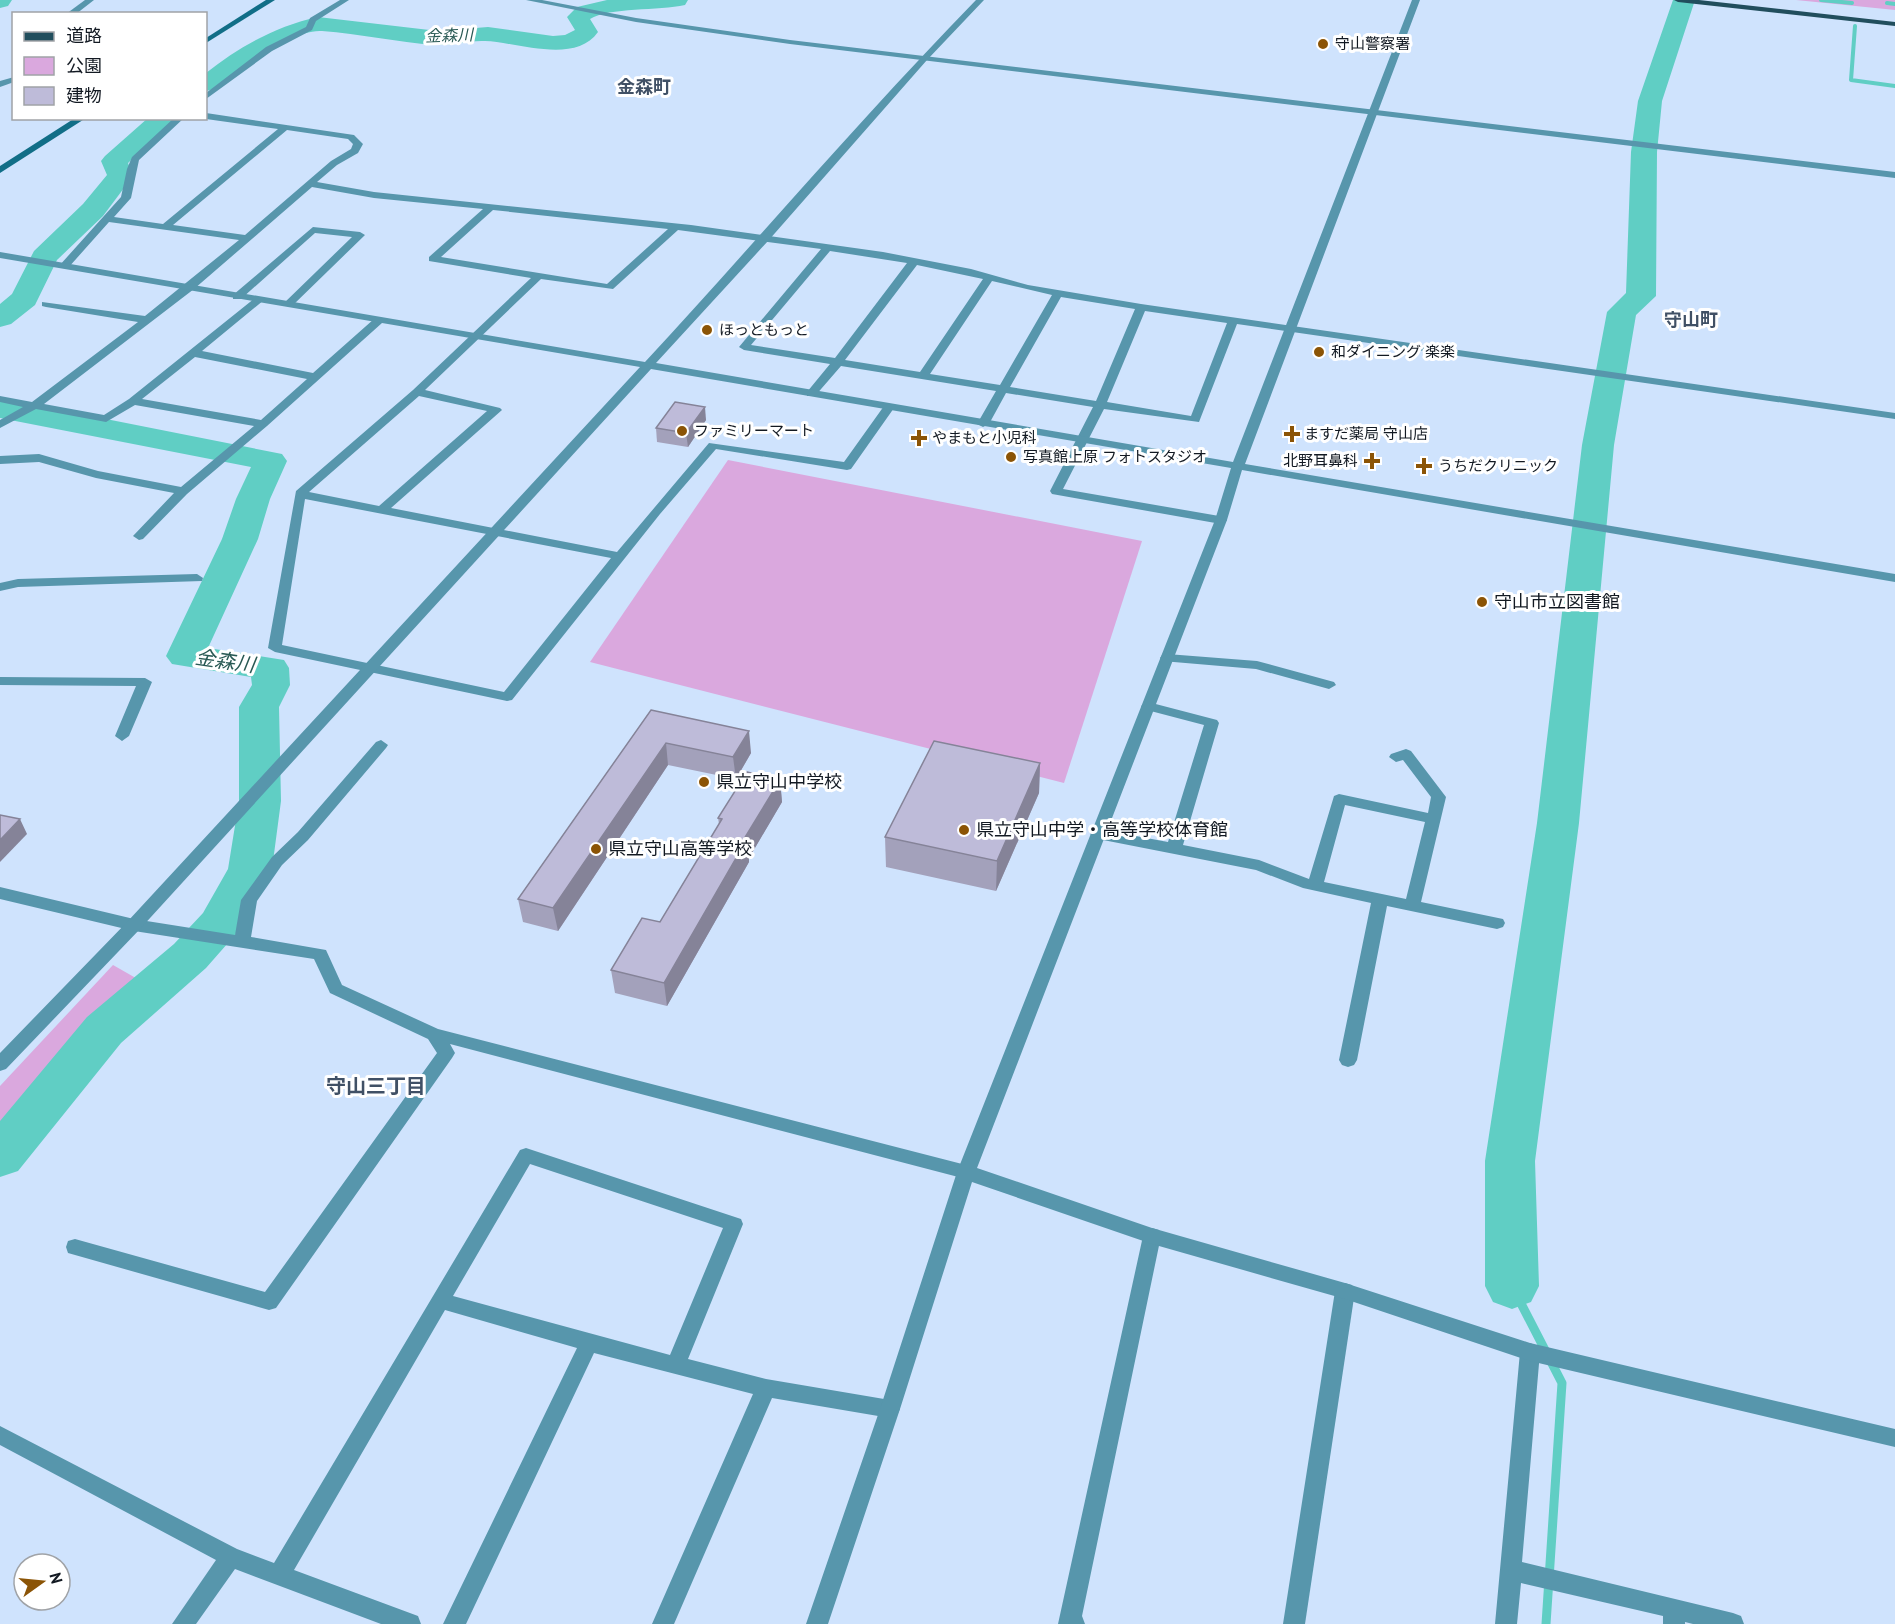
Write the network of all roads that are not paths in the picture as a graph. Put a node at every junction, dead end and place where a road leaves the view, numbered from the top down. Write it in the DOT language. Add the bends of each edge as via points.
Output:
graph roads {
  1 [pos="90,0"];
  2 [pos="271,0"];
  3 [pos="345,0"];
  4 [pos="530,0"];
  5 [pos="980,0"];
  6 [pos="1416,0"];
  7 [pos="1677,0"];
  8 [pos="1762,0"];
  9 [pos="1862,11"];
  10 [pos="73,12"];
  11 [pos="1895,24"];
  12 [pos="207,40"];
  13 [pos="924,58"];
  14 [pos="207,96"];
  15 [pos="1375,111"];
  16 [pos="207,116"];
  17 [pos="79,120"];
  18 [pos="178,120"];
  19 [pos="285,128"];
  20 [pos="0,170"];
  21 [pos="1895,175"];
  22 [pos="310,184"];
  23 [pos="490,208"];
  24 [pos="106,219"];
  25 [pos="165,227"];
  26 [pos="675,227"];
  27 [pos="246,238"];
  28 [pos="764,239"];
  29 [pos="827,248"];
  30 [pos="0,255"];
  31 [pos="914,261"];
  32 [pos="64,266"];
  33 [pos="539,276"];
  34 [pos="989,279"];
  35 [pos="190,287"];
  36 [pos="1058,293"];
  37 [pos="237,297"];
  38 [pos="259,300"];
  39 [pos="46,304"];
  40 [pos="287,305"];
  41 [pos="1141,306"];
  42 [pos="1234,319"];
  43 [pos="147,320"];
  44 [pos="378,321"];
  45 [pos="1292,327"];
  46 [pos="476,338"];
  47 [pos="193,353"];
  48 [pos="838,362"];
  49 [pos="645,366"];
  50 [pos="923,376"];
  51 [pos="316,377"];
  52 [pos="1004,389"];
  53 [pos="417,392"];
  54 [pos="811,394"];
  55 [pos="0,399"];
  56 [pos="133,401"];
  57 [pos="35,405"];
  58 [pos="1100,405"];
  59 [pos="888,408"];
  60 [pos="1895,416"];
  61 [pos="263,424"];
  62 [pos="983,424"];
  63 [pos="0,425"];
  64 [pos="1082,440"];
  65 [pos="0,460"];
  66 [pos="1238,465"];
  67 [pos="183,491"];
  68 [pos="300,494"];
  69 [pos="382,509"];
  70 [pos="1221,520"];
  71 [pos="496,530"];
  72 [pos="139,536"];
  73 [pos="620,555"];
  74 [pos="197,578"];
  75 [pos="1895,578"];
  76 [pos="0,587"];
  77 [pos="1167,658"];
  78 [pos="369,667"];
  79 [pos="0,681"];
  80 [pos="1329,685"];
  81 [pos="1148,705"];
  82 [pos="122,736"];
  83 [pos="381,745"];
  84 [pos="1396,757"];
  85 [pos="1433,819"];
  86 [pos="1098,834"];
  87 [pos="1174,849"];
  88 [pos="1315,885"];
  89 [pos="0,893"];
  90 [pos="1380,899"];
  91 [pos="1412,906"];
  92 [pos="1497,923"];
  93 [pos="134,925"];
  94 [pos="242,941"];
  95 [pos="434,1034"];
  96 [pos="1348,1060"];
  97 [pos="0,1064"];
  98 [pos="966,1172"];
  99 [pos="1152,1236"];
  100 [pos="75,1247"];
  101 [pos="1345,1291"];
  102 [pos="442,1301"];
  103 [pos="589,1343"];
  104 [pos="1530,1352"];
  105 [pos="676,1364"];
  106 [pos="766,1388"];
  107 [pos="890,1409"];
  108 [pos="0,1435"];
  109 [pos="1895,1438"];
  110 [pos="231,1557"];
  111 [pos="1510,1570"];
  112 [pos="278,1576"];
  113 [pos="1674,1616"];
  114 [pos="183,1624"];
  115 [pos="410,1624"];
  116 [pos="454,1624"];
  117 [pos="663,1624"];
  118 [pos="816,1624"];
  119 [pos="1074,1624"];
  120 [pos="1294,1624"];
  121 [pos="1506,1624"];
  122 [pos="1733,1624"];
  1 -- 10 [label="street"];
  2 -- 12 [label="main road"];
  3 -- 14 [label="street" via="314,20 309,28 269,49"];
  4 -- 13 [label="street" via="693,28"];
  5 -- 13 [label="street"];
  6 -- 15 [label="street"];
  7 -- 11 [label="main road"];
  8 -- 9 [label="main road"];
  13 -- 15 [label="street"];
  13 -- 28 [label="street"];
  15 -- 21 [label="street"];
  15 -- 45 [label="street"];
  16 -- 19 [label="street"];
  17 -- 20 [label="main road"];
  18 -- 24 [label="street" via="135,159 126,198"];
  19 -- 22 [label="street" via="356,140 358,144 355,151"];
  19 -- 25 [label="street"];
  22 -- 23 [label="street"];
  22 -- 27 [label="street"];
  23 -- 26 [label="street"];
  23 -- 33 [label="street" via="433,259"];
  24 -- 25 [label="street"];
  24 -- 32 [label="street"];
  25 -- 27 [label="street"];
  26 -- 28 [label="street"];
  26 -- 33 [label="street" via="609,286"];
  27 -- 35 [label="street"];
  28 -- 29 [label="street"];
  28 -- 49 [label="street"];
  29 -- 31 [label="street"];
  29 -- 48 [label="street" via="744,347"];
  30 -- 32 [label="street"];
  31 -- 34 [label="street"];
  31 -- 48 [label="street"];
  32 -- 35 [label="street"];
  33 -- 46 [label="street"];
  34 -- 36 [label="street"];
  34 -- 50 [label="street"];
  35 -- 37 [label="street"];
  35 -- 43 [label="street"];
  36 -- 41 [label="street"];
  36 -- 52 [label="street"];
  37 -- 38 [label="street"];
  37 -- 40 [label="street" via="313,230 360,235"];
  38 -- 40 [label="street"];
  38 -- 47 [label="street"];
  39 -- 43 [label="street"];
  40 -- 44 [label="street"];
  41 -- 42 [label="street"];
  41 -- 58 [label="street"];
  42 -- 45 [label="street"];
  42 -- 58 [label="street" via="1195,420"];
  43 -- 57 [label="street"];
  44 -- 46 [label="street"];
  44 -- 51 [label="street"];
  45 -- 60 [label="street"];
  45 -- 66 [label="street"];
  46 -- 49 [label="street"];
  46 -- 53 [label="street"];
  47 -- 51 [label="street"];
  47 -- 56 [label="street"];
  48 -- 50 [label="street"];
  48 -- 54 [label="street"];
  49 -- 54 [label="street"];
  49 -- 71 [label="street"];
  50 -- 52 [label="street"];
  51 -- 61 [label="street"];
  52 -- 58 [label="street"];
  52 -- 62 [label="street"];
  53 -- 68 [label="street"];
  53 -- 69 [label="street" via="496,410"];
  54 -- 59 [label="street"];
  55 -- 57 [label="street"];
  56 -- 57 [label="street" via="106,419"];
  56 -- 61 [label="street"];
  57 -- 63 [label="street"];
  58 -- 64 [label="street"];
  59 -- 62 [label="street"];
  59 -- 73 [label="street" via="847,466 713,445"];
  61 -- 67 [label="street"];
  62 -- 64 [label="street"];
  64 -- 66 [label="street"];
  64 -- 70 [label="street" via="1056,491"];
  65 -- 67 [label="street" via="39,459"];
  66 -- 70 [label="street"];
  66 -- 75 [label="street"];
  67 -- 72 [label="street"];
  68 -- 69 [label="street"];
  68 -- 78 [label="street" via="275,648"];
  69 -- 71 [label="street"];
  70 -- 77 [label="street"];
  71 -- 73 [label="street"];
  71 -- 78 [label="street"];
  73 -- 78 [label="street" via="507,697"];
  74 -- 76 [label="street" via="18,583"];
  77 -- 80 [label="street" via="1257,664"];
  77 -- 81 [label="street"];
  78 -- 93 [label="street"];
  79 -- 82 [label="street" via="145,682"];
  81 -- 86 [label="street"];
  81 -- 87 [label="street" via="1212,723"];
  83 -- 94 [label="street" via="254,892"];
  84 -- 85 [label="street" via="1406,754 1439,797"];
  85 -- 88 [label="street" via="1339,800"];
  85 -- 91 [label="street"];
  86 -- 87 [label="street"];
  86 -- 98 [label="street"];
  87 -- 88 [label="street" via="1259,865"];
  88 -- 90 [label="street"];
  89 -- 93 [label="street"];
  90 -- 91 [label="street"];
  90 -- 96 [label="street"];
  91 -- 92 [label="street"];
  93 -- 94 [label="street"];
  93 -- 97 [label="street"];
  94 -- 95 [label="street" via="320,954 336,989"];
  95 -- 98 [label="street"];
  95 -- 100 [label="street" via="447,1053 269,1302"];
  98 -- 99 [label="street"];
  98 -- 107 [label="street"];
  99 -- 101 [label="street"];
  99 -- 119 [label="street" via="1069,1623"];
  101 -- 104 [label="street"];
  101 -- 120 [label="street"];
  102 -- 103 [label="street"];
  102 -- 105 [label="street" via="526,1155 734,1224"];
  102 -- 112 [label="street"];
  103 -- 105 [label="street"];
  103 -- 116 [label="street"];
  104 -- 109 [label="street"];
  104 -- 111 [label="street"];
  105 -- 106 [label="street"];
  106 -- 107 [label="street"];
  106 -- 117 [label="street"];
  107 -- 118 [label="street"];
  108 -- 110 [label="street"];
  110 -- 112 [label="street"];
  110 -- 114 [label="street"];
  111 -- 113 [label="street"];
  111 -- 121 [label="street"];
  112 -- 115 [label="street"];
  113 -- 122 [label="street"];
}
